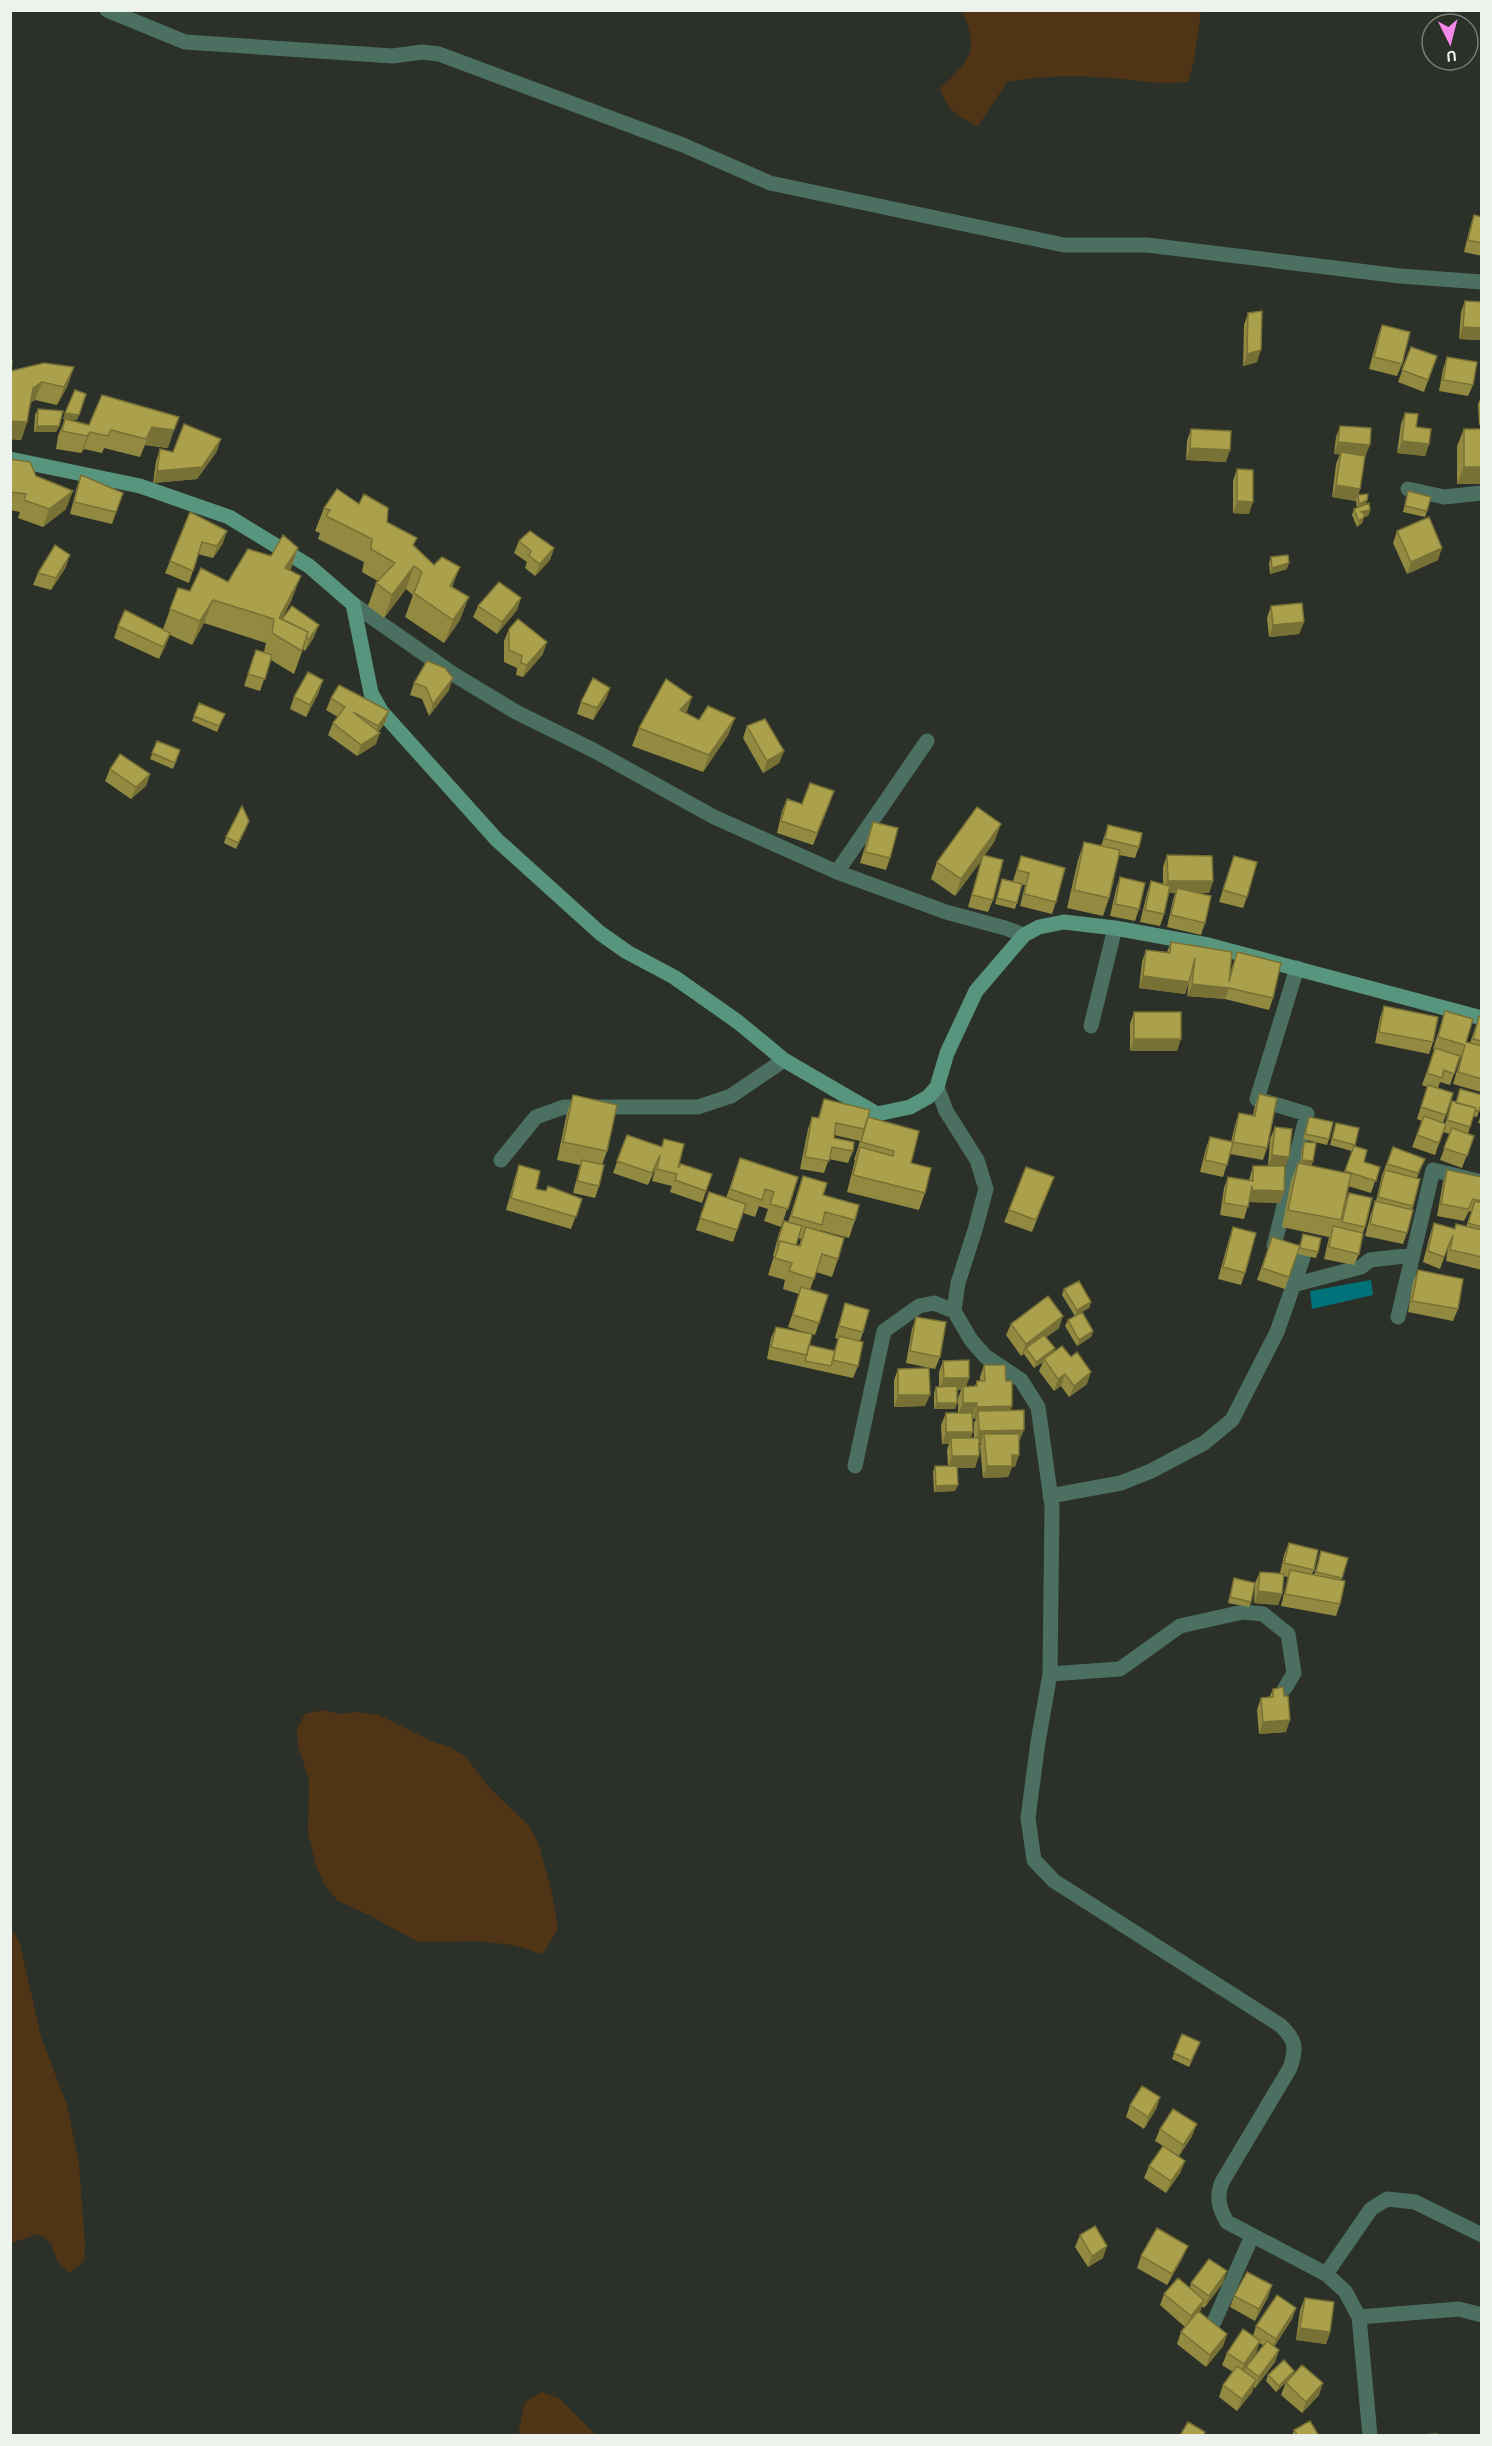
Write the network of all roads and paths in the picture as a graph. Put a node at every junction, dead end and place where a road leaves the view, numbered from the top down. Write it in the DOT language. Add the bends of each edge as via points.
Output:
graph roads {
  1 [pos="107,10"];
  2 [pos="1482,282"];
  3 [pos="10,459"];
  4 [pos="1408,489"];
  5 [pos="1482,493"];
  6 [pos="353,604"];
  7 [pos="927,741"];
  8 [pos="837,872"];
  9 [pos="1115,928"];
  10 [pos="1024,935"];
  11 [pos="1297,968"];
  12 [pos="1482,1018"];
  13 [pos="1091,1026"];
  14 [pos="784,1060"];
  15 [pos="937,1087"];
  16 [pos="501,1160"];
  17 [pos="1482,1182"];
  18 [pos="1413,1255"];
  19 [pos="1293,1285"];
  20 [pos="954,1311"];
  21 [pos="1398,1317"];
  22 [pos="855,1466"];
  23 [pos="1050,1496"];
  24 [pos="1050,1674"];
  25 [pos="1285,1688"];
  26 [pos="1482,2235"];
  27 [pos="1252,2236"];
  28 [pos="1326,2274"];
  29 [pos="1482,2315"];
  30 [pos="1359,2317"];
  31 [pos="1214,2322"];
  32 [pos="1370,2436"];
  1 -- 2 [label="street" via="185,42 393,56 439,54 683,145 770,183 1064,245 1147,245 1400,276"];
  3 -- 6 [label="street" via="140,486 229,517 309,566"];
  4 -- 5 [label="street" via="1444,497"];
  6 -- 8 [label="street" via="453,674 516,712 714,817"];
  6 -- 14 [label="street" via="371,693 381,711 497,840 600,933 674,977"];
  7 -- 8 [label="street"];
  8 -- 10 [label="street" via="946,912"];
  9 -- 10 [label="street" via="1064,922"];
  9 -- 11 [label="street" via="1208,945"];
  9 -- 13 [label="street"];
  10 -- 15 [label="street" via="976,990 947,1053"];
  11 -- 12 [label="street"];
  11 -- 19 [label="street" via="1257,1099 1307,1114 1274,1246 1303,1258"];
  14 -- 15 [label="street" via="877,1114 910,1107"];
  14 -- 16 [label="street" via="731,1096 698,1107 552,1110 536,1117"];
  15 -- 20 [label="street" via="946,1111 977,1160 986,1189 958,1283"];
  17 -- 18 [label="street" via="1433,1170"];
  18 -- 19 [label="street" via="1370,1260 1360,1267"];
  18 -- 21 [label="street"];
  19 -- 23 [label="street" via="1277,1332 1232,1420 1204,1443 1151,1471 1121,1483"];
  20 -- 22 [label="street" via="934,1303 919,1306 884,1331"];
  20 -- 23 [label="street" via="978,1348 1021,1380 1038,1407"];
  23 -- 24 [label="street"];
  24 -- 25 [label="street" via="1120,1670 1180,1626 1251,1611 1263,1614 1288,1634 1294,1673"];
  24 -- 27 [label="street" via="1028,1818 1034,1860 1054,1881 1292,2036 1295,2053 1290,2068 1218,2192 1220,2210 1227,2222"];
  26 -- 28 [label="street" via="1415,2202 1387,2199 1371,2209"];
  27 -- 28 [label="street"];
  27 -- 31 [label="street"];
  28 -- 30 [label="street" via="1345,2291"];
  29 -- 30 [label="street" via="1459,2309"];
  30 -- 32 [label="street"];
}
